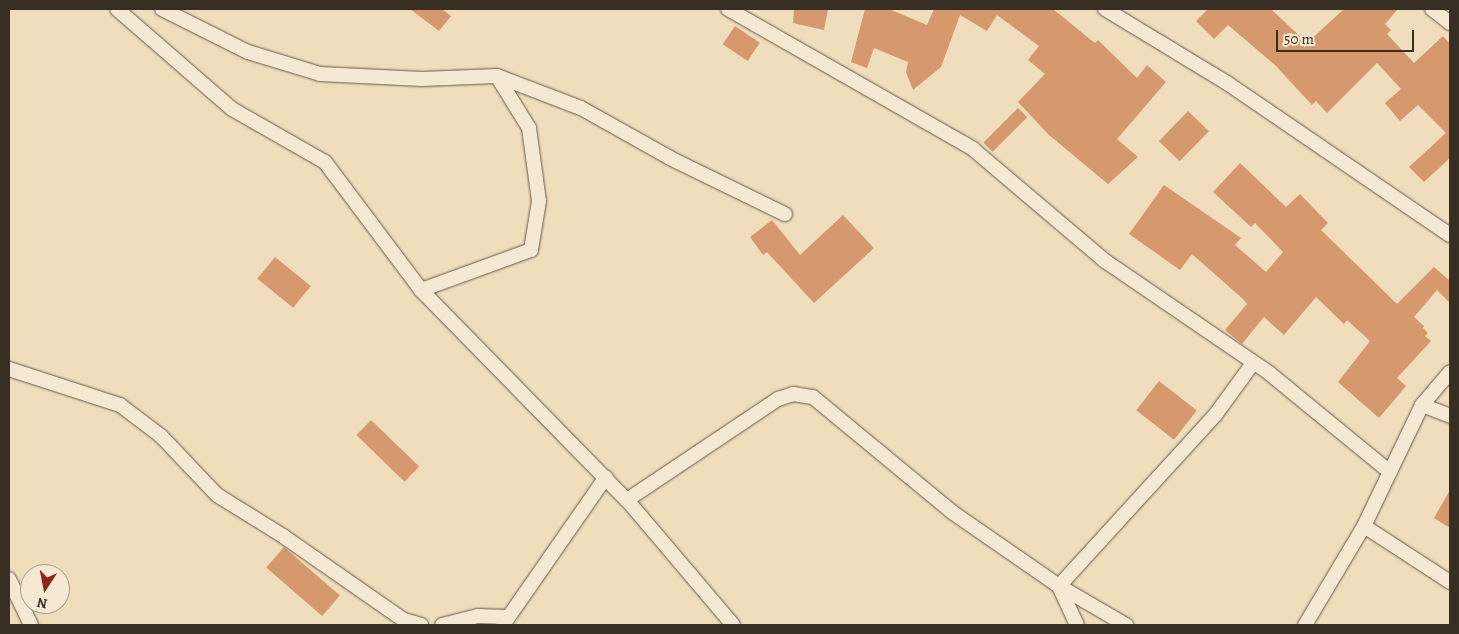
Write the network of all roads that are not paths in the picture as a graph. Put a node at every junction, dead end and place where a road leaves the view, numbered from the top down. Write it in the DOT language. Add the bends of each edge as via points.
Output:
graph roads {
  1 [pos="116,9"];
  2 [pos="162,9"];
  3 [pos="728,9"];
  4 [pos="1105,9"];
  5 [pos="1432,9"];
  6 [pos="1450,24"];
  7 [pos="497,76"];
  8 [pos="785,214"];
  9 [pos="1450,235"];
  10 [pos="422,290"];
  11 [pos="1253,363"];
  12 [pos="9,369"];
  13 [pos="1450,372"];
  14 [pos="1422,405"];
  15 [pos="1450,416"];
  16 [pos="1390,472"];
  17 [pos="606,477"];
  18 [pos="627,500"];
  19 [pos="1364,526"];
  20 [pos="9,579"];
  21 [pos="1450,582"];
  22 [pos="1059,586"];
  23 [pos="505,621"];
  24 [pos="30,625"];
  25 [pos="421,625"];
  26 [pos="442,625"];
  27 [pos="733,625"];
  28 [pos="1077,625"];
  29 [pos="1126,625"];
  30 [pos="1305,625"];
  1 -- 10 [label="street" via="232,109 325,162"];
  2 -- 7 [label="street" via="248,52 320,74 422,79"];
  3 -- 11 [label="street" via="973,149 1105,260"];
  4 -- 9 [label="street" via="1227,83"];
  5 -- 6 [label="street"];
  7 -- 8 [label="street" via="581,108 670,158"];
  7 -- 10 [label="street" via="529,128 538,201 531,250"];
  10 -- 17 [label="street"];
  11 -- 16 [label="street"];
  11 -- 22 [label="street" via="1216,414"];
  12 -- 25 [label="street" via="120,405 161,436 217,495 283,536 404,620"];
  13 -- 14 [label="street"];
  14 -- 15 [label="street"];
  14 -- 16 [label="street"];
  16 -- 19 [label="street"];
  17 -- 18 [label="street"];
  17 -- 23 [label="street"];
  18 -- 22 [label="street" via="778,399 793,394 813,397 952,512"];
  18 -- 27 [label="street"];
  19 -- 21 [label="street"];
  19 -- 30 [label="street"];
  20 -- 24 [label="street"];
  22 -- 28 [label="street"];
  22 -- 29 [label="street"];
  23 -- 26 [label="street" via="478,616"];
}
